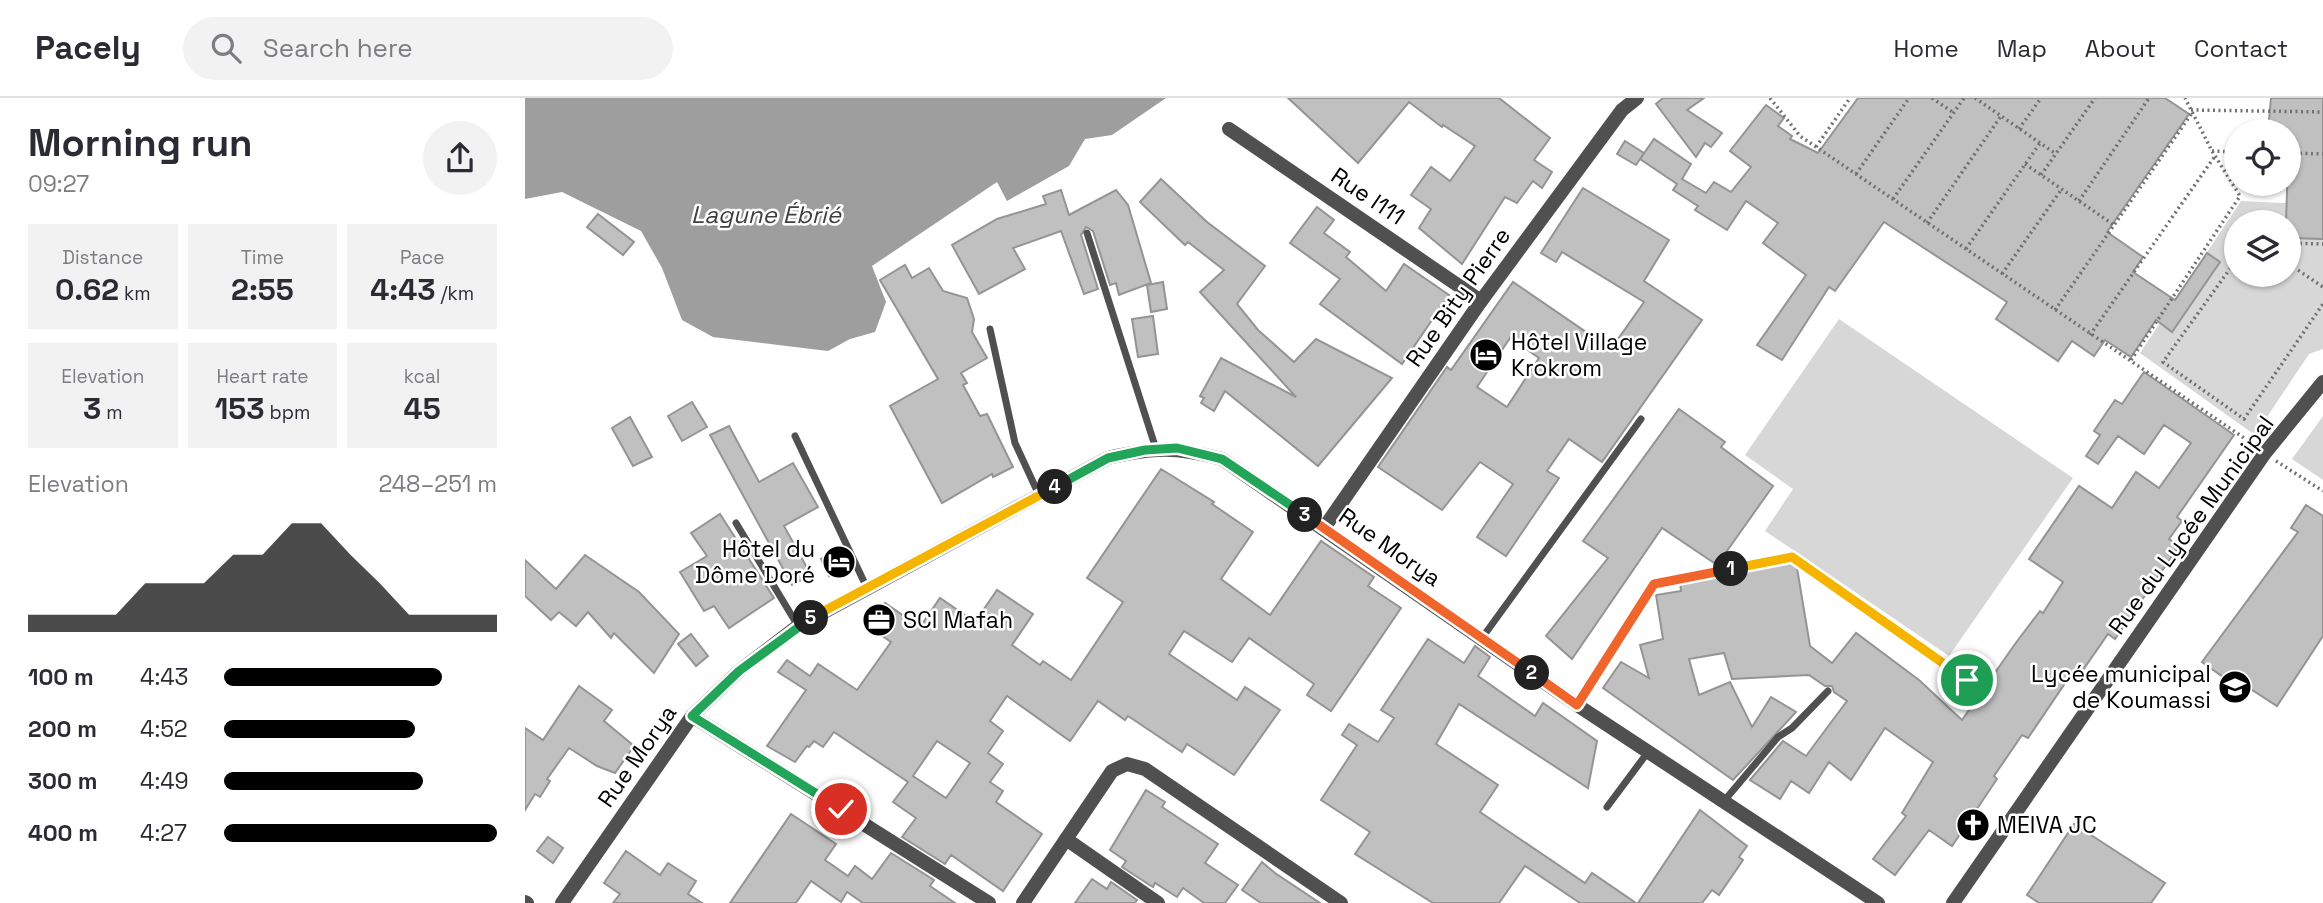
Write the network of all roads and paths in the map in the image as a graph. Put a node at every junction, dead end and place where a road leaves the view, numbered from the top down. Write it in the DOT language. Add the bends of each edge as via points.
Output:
graph roads {
  1 [pos="1637,98"];
  2 [pos="1770,98"];
  3 [pos="1850,98"];
  4 [pos="1909,98"];
  5 [pos="1932,98"];
  6 [pos="1963,98"];
  7 [pos="1975,98"];
  8 [pos="1987,98"];
  9 [pos="2041,98"];
  10 [pos="2095,98"];
  11 [pos="2149,98"];
  12 [pos="2185,98"];
  13 [pos="1983,103"];
  14 [pos="2192,111"];
  15 [pos="2323,112"];
  16 [pos="1954,113"];
  17 [pos="2001,116"];
  18 [pos="1229,128"];
  19 [pos="2019,129"];
  20 [pos="2040,143"];
  21 [pos="1816,147"];
  22 [pos="2212,151"];
  23 [pos="2224,151"];
  24 [pos="2301,153"];
  25 [pos="2056,154"];
  26 [pos="2323,154"];
  27 [pos="2215,156"];
  28 [pos="2025,164"];
  29 [pos="1856,174"];
  30 [pos="2041,175"];
  31 [pos="2061,189"];
  32 [pos="1893,199"];
  33 [pos="2079,201"];
  34 [pos="1927,223"];
  35 [pos="2114,225"];
  36 [pos="1087,233"];
  37 [pos="2301,243"];
  38 [pos="2323,244"];
  39 [pos="1966,249"];
  40 [pos="2301,272"];
  41 [pos="2002,274"];
  42 [pos="2224,278"];
  43 [pos="2323,286"];
  44 [pos="1481,301"];
  45 [pos="2323,304"];
  46 [pos="2055,310"];
  47 [pos="2317,313"];
  48 [pos="2323,316"];
  49 [pos="990,329"];
  50 [pos="2091,335"];
  51 [pos="2131,360"];
  52 [pos="2323,382"];
  53 [pos="1641,419"];
  54 [pos="795,436"];
  55 [pos="1156,449"];
  56 [pos="2265,453"];
  57 [pos="2323,491"];
  58 [pos="1039,495"];
  59 [pos="736,523"];
  60 [pos="1324,528"];
  61 [pos="867,588"];
  62 [pos="798,626"];
  63 [pos="1482,638"];
  64 [pos="1967,680"];
  65 [pos="1828,691"];
  66 [pos="1577,705"];
  67 [pos="692,716"];
  68 [pos="1648,751"];
  69 [pos="1724,802"];
  70 [pos="1607,807"];
  71 [pos="1066,839"];
  72 [pos="562,903"];
  73 [pos="989,903"];
  74 [pos="1023,903"];
  75 [pos="1158,903"];
  76 [pos="1341,903"];
  77 [pos="1878,903"];
  78 [pos="1953,903"];
  1 -- 44 [label="street, Rue Bity Pierre" via="1622,110"];
  2 -- 21 [label="path"];
  3 -- 21 [label="path"];
  4 -- 29 [label="path"];
  5 -- 16 [label="path"];
  6 -- 16 [label="path"];
  7 -- 13 [label="path"];
  8 -- 13 [label="path"];
  9 -- 19 [label="path"];
  10 -- 25 [label="path"];
  11 -- 33 [label="path"];
  12 -- 14 [label="path"];
  13 -- 17 [label="path"];
  14 -- 15 [label="path"];
  14 -- 22 [label="path"];
  14 -- 35 [label="path"];
  16 -- 32 [label="path"];
  17 -- 19 [label="path"];
  17 -- 34 [label="path"];
  18 -- 44 [label="street, Rue I111"];
  19 -- 20 [label="path"];
  20 -- 25 [label="path"];
  20 -- 28 [label="path"];
  21 -- 29 [label="path"];
  22 -- 23 [label="path"];
  22 -- 27 [label="path"];
  24 -- 26 [label="path"];
  25 -- 30 [label="path"];
  27 -- 50 [label="path"];
  27 -- 51 [label="path" via="2239,196"];
  28 -- 30 [label="path"];
  28 -- 39 [label="path"];
  29 -- 32 [label="path"];
  30 -- 31 [label="path"];
  31 -- 33 [label="path"];
  31 -- 41 [label="path"];
  32 -- 34 [label="path"];
  33 -- 35 [label="path"];
  34 -- 39 [label="path"];
  35 -- 46 [label="path"];
  36 -- 55 [label="lane"];
  37 -- 38 [label="path"];
  39 -- 41 [label="path"];
  40 -- 43 [label="path"];
  41 -- 46 [label="path"];
  42 -- 47 [label="path" via="2163,362 2244,419"];
  44 -- 60 [label="street, Rue Bity Pierre"];
  45 -- 47 [label="path"];
  46 -- 50 [label="path"];
  47 -- 48 [label="path"];
  49 -- 58 [label="lane" via="1015,443"];
  50 -- 51 [label="path"];
  51 -- 56 [label="path"];
  52 -- 56 [label="street, Rue du Lycée Municipal"];
  53 -- 63 [label="lane"];
  54 -- 61 [label="lane"];
  55 -- 58 [label="street, Rue Morya" via="1108,458"];
  55 -- 60 [label="street, Rue Morya" via="1177,448 1222,459"];
  56 -- 57 [label="path"];
  56 -- 78 [label="street, Rue du Lycée Municipal"];
  58 -- 61 [label="street, Rue Morya"];
  59 -- 62 [label="lane"];
  60 -- 63 [label="street, Rue Morya"];
  61 -- 62 [label="street, Rue Morya"];
  62 -- 67 [label="street, Rue Morya" via="739,671"];
  63 -- 66 [label="street, Rue Morya"];
  64 -- 66 [label="path" via="1792,557 1654,584"];
  65 -- 69 [label="lane" via="1778,737"];
  66 -- 68 [label="street, Rue Morya"];
  67 -- 72 [label="street, Rue Morya"];
  67 -- 73 [label="street"];
  68 -- 69 [label="street, Rue Morya"];
  68 -- 70 [label="lane"];
  69 -- 77 [label="street, Rue Morya"];
  71 -- 74 [label="street"];
  71 -- 75 [label="street"];
  71 -- 76 [label="street" via="1112,771 1127,764 1145,769"];
}
